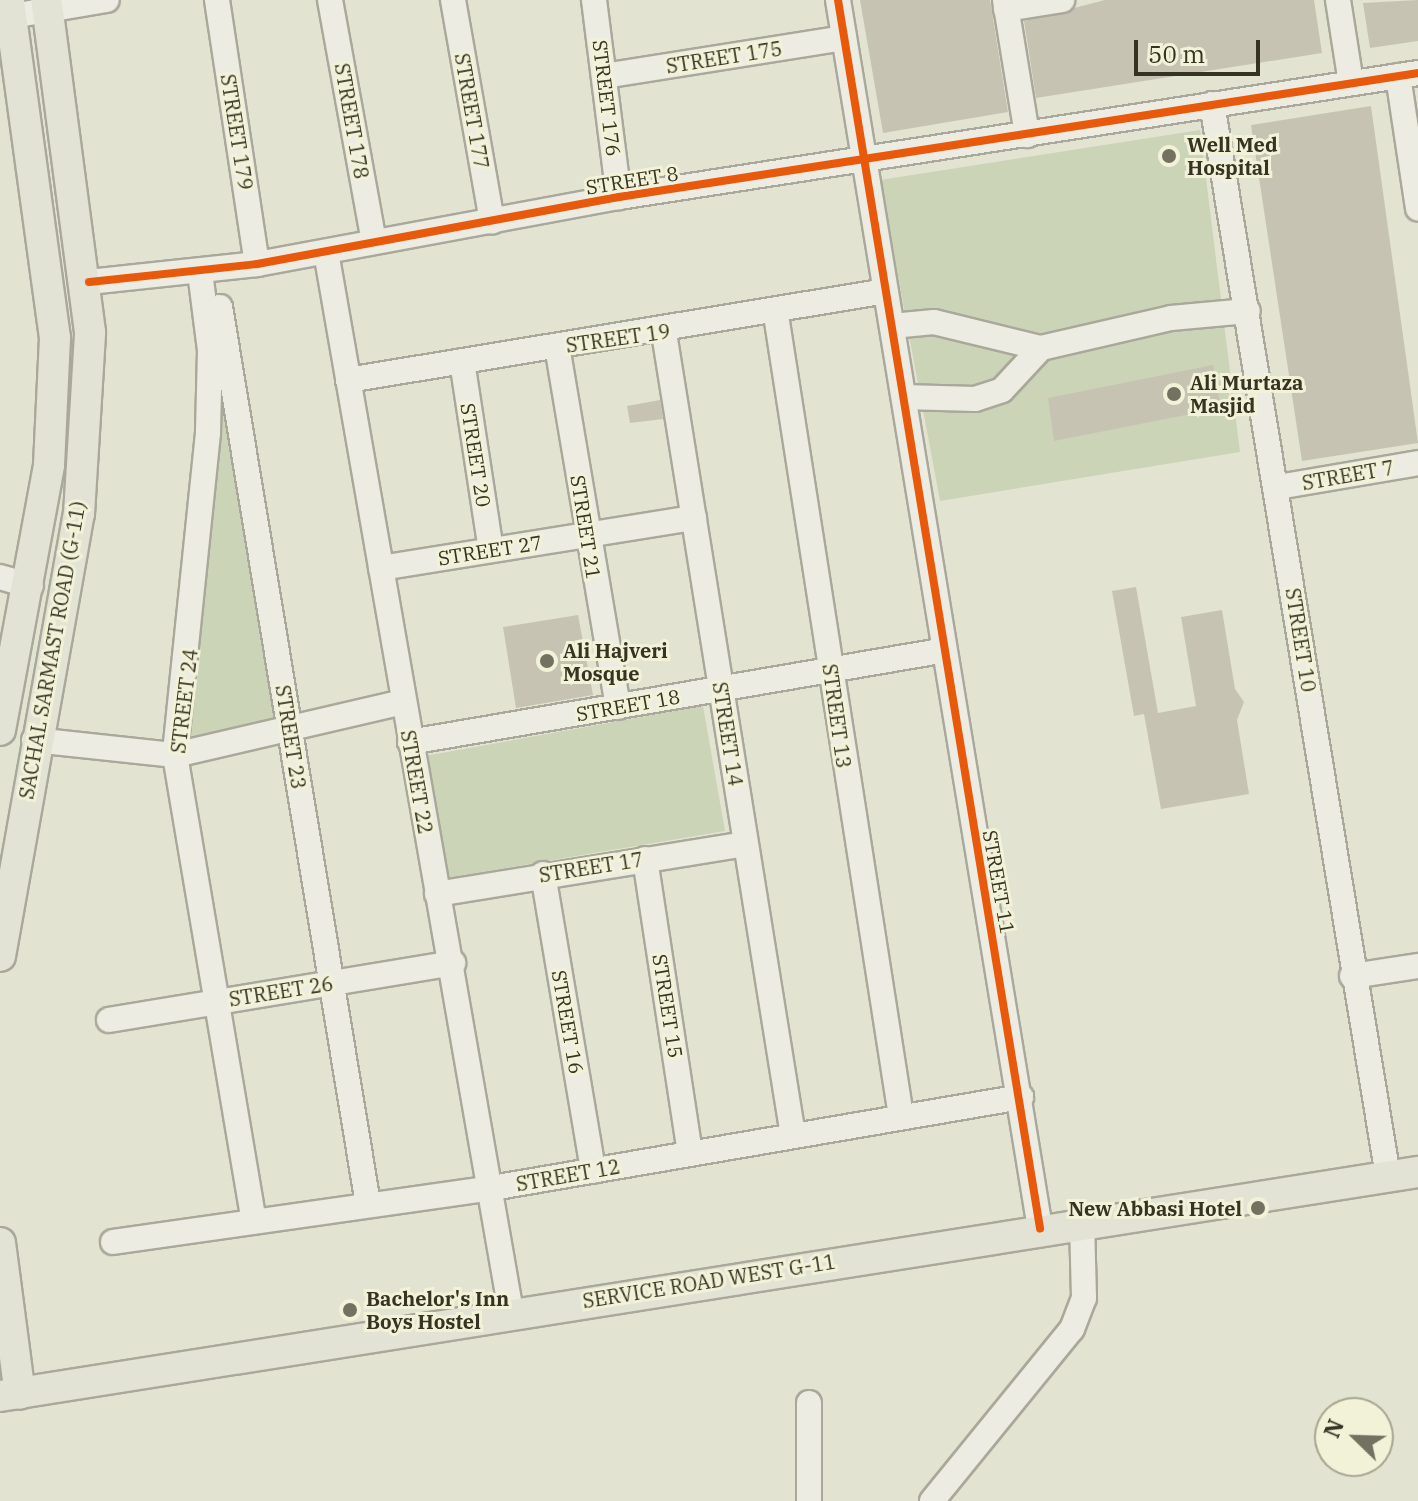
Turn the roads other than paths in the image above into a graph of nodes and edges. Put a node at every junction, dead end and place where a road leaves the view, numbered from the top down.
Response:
1 (107, 0) edge
2 (217, 0) edge
3 (330, 0) edge
4 (453, 0) edge
5 (594, 0) edge
6 (838, 0) edge
7 (1062, 0) edge
8 (1338, 0) edge
9 (1006, 4) edge
10 (47, 5) edge
11 (10, 8) edge
12 (844, 38) junction
13 (1408, 75) edge
14 (604, 76) junction
15 (1351, 83) junction
16 (1212, 104) junction
17 (1027, 135) junction
18 (862, 163) junction
19 (619, 197) junction
20 (1418, 208) edge
21 (492, 222) junction
22 (374, 241) junction
23 (326, 252) junction
24 (257, 264) junction
25 (207, 270) junction
26 (89, 282) junction
27 (886, 291) junction
28 (1248, 311) junction
29 (776, 315) junction
30 (892, 326) junction
31 (664, 333) junction
32 (557, 346) junction
33 (1041, 348) junction
34 (462, 361) junction
35 (348, 380) junction
36 (904, 397) junction
37 (1418, 463) edge
38 (1278, 487) junction
39 (694, 518) junction
40 (587, 534) junction
41 (491, 550) junction
42 (381, 568) junction
43 (0, 577) edge
44 (31, 586) junction
45 (67, 592) junction
46 (940, 651) junction
47 (831, 672) junction
48 (721, 690) junction
49 (402, 702) junction
50 (618, 707) junction
51 (0, 730) edge
52 (290, 732) junction
53 (34, 740) junction
54 (410, 742) junction
55 (175, 755) junction
56 (745, 844) junction
57 (645, 859) junction
58 (543, 874) junction
59 (437, 894) junction
60 (0, 956) edge
61 (453, 963) junction
62 (1418, 966) edge
63 (1352, 976) junction
64 (331, 984) junction
65 (217, 1001) junction
66 (109, 1020) dead end
67 (1021, 1097) junction
68 (901, 1116) junction
69 (793, 1136) junction
70 (690, 1153) junction
71 (593, 1171) junction
72 (1418, 1172) edge
73 (1388, 1177) junction
74 (492, 1188) junction
75 (368, 1204) junction
76 (254, 1221) junction
77 (1082, 1221) junction
78 (1040, 1228) junction
79 (113, 1242) dead end
80 (0, 1243) edge
81 (511, 1312) junction
82 (10, 1395) edge
83 (809, 1403) dead end
84 (809, 1501) edge
85 (932, 1501) edge

1 - 10 street
2 - 24 street, STREET 179
3 - 22 street, STREET 178
4 - 21 street, STREET 177
5 - 14 street, STREET 176
6 - 12 street, STREET 11
7 - 9 street
8 - 15 street
9 - 17 street
10 - 11 street
10 - 26 main road, SACHAL SARMAST ROAD (G-11)
11 - 44 main road, SACHAL SARMAST ROAD (G-11)
12 - 14 street, STREET 175
12 - 18 street, STREET 11
13 - 15 street, STREET 8
13 - 20 street
14 - 19 street, STREET 176
15 - 16 street, STREET 8
16 - 17 street, STREET 8
16 - 28 street, STREET 10
17 - 18 street, STREET 8
18 - 19 street, STREET 8
18 - 27 street, STREET 11
19 - 21 street, STREET 8
21 - 22 street, STREET 8
22 - 23 street, STREET 8
23 - 24 street, STREET 8
23 - 35 street, STREET 22
24 - 25 street, STREET 8
25 - 26 street, STREET 8
25 - 52 street, STREET 23
25 - 55 street, STREET 24
26 - 45 main road, SACHAL SARMAST ROAD (G-11)
27 - 29 street, STREET 19
27 - 30 street, STREET 11
28 - 33 street
28 - 38 street, STREET 10
29 - 31 street, STREET 19
29 - 47 street, STREET 13
30 - 33 street
30 - 36 street, STREET 11
31 - 32 street, STREET 19
31 - 39 street, STREET 14
32 - 34 street, STREET 19
32 - 40 street, STREET 21
33 - 36 street
34 - 35 street, STREET 19
34 - 41 street, STREET 20
35 - 42 street, STREET 22
36 - 46 street, STREET 11
37 - 38 street, STREET 7
38 - 63 street, STREET 10
39 - 40 street, STREET 27
39 - 48 street, STREET 14
40 - 41 street, STREET 27
40 - 50 street, STREET 21
41 - 42 street, STREET 27
42 - 49 street, STREET 22
43 - 44 street
44 - 45 main road
44 - 51 main road, SACHAL SARMAST ROAD (G-11)
45 - 53 main road, SACHAL SARMAST ROAD (G-11)
46 - 47 street, STREET 18
46 - 67 street, STREET 11
47 - 48 street, STREET 18
47 - 68 street, STREET 13
48 - 50 street, STREET 18
48 - 56 street, STREET 14
49 - 52 street
49 - 54 street, STREET 22
50 - 54 street, STREET 18
52 - 55 street
52 - 64 street, STREET 23
53 - 55 street
53 - 60 main road, SACHAL SARMAST ROAD (G-11)
54 - 59 street, STREET 22
55 - 65 street, STREET 24
56 - 57 street, STREET 17
56 - 69 street, STREET 14
57 - 58 street, STREET 17
57 - 70 street, STREET 15
58 - 59 street, STREET 17
58 - 71 street, STREET 16
59 - 61 street, STREET 22
61 - 64 street, STREET 26
61 - 74 street, STREET 22
62 - 63 street
63 - 73 street, STREET 10
64 - 65 street, STREET 26
64 - 75 street, STREET 23
65 - 66 street, STREET 26
65 - 76 street, STREET 24
67 - 68 street, STREET 12
67 - 78 street, STREET 11
68 - 69 street, STREET 12
69 - 70 street, STREET 12
70 - 71 street, STREET 12
71 - 74 street, STREET 12
72 - 73 main road, SERVICE ROAD WEST G-11
73 - 77 main road, SERVICE ROAD WEST G-11
74 - 75 street, STREET 12
74 - 81 street, STREET 22
75 - 76 street, STREET 12
76 - 79 street, STREET 12
77 - 78 main road, SERVICE ROAD WEST G-11
77 - 85 street
78 - 81 main road, SERVICE ROAD WEST G-11
80 - 82 main road
81 - 82 main road, SERVICE ROAD WEST G-11
83 - 84 street

